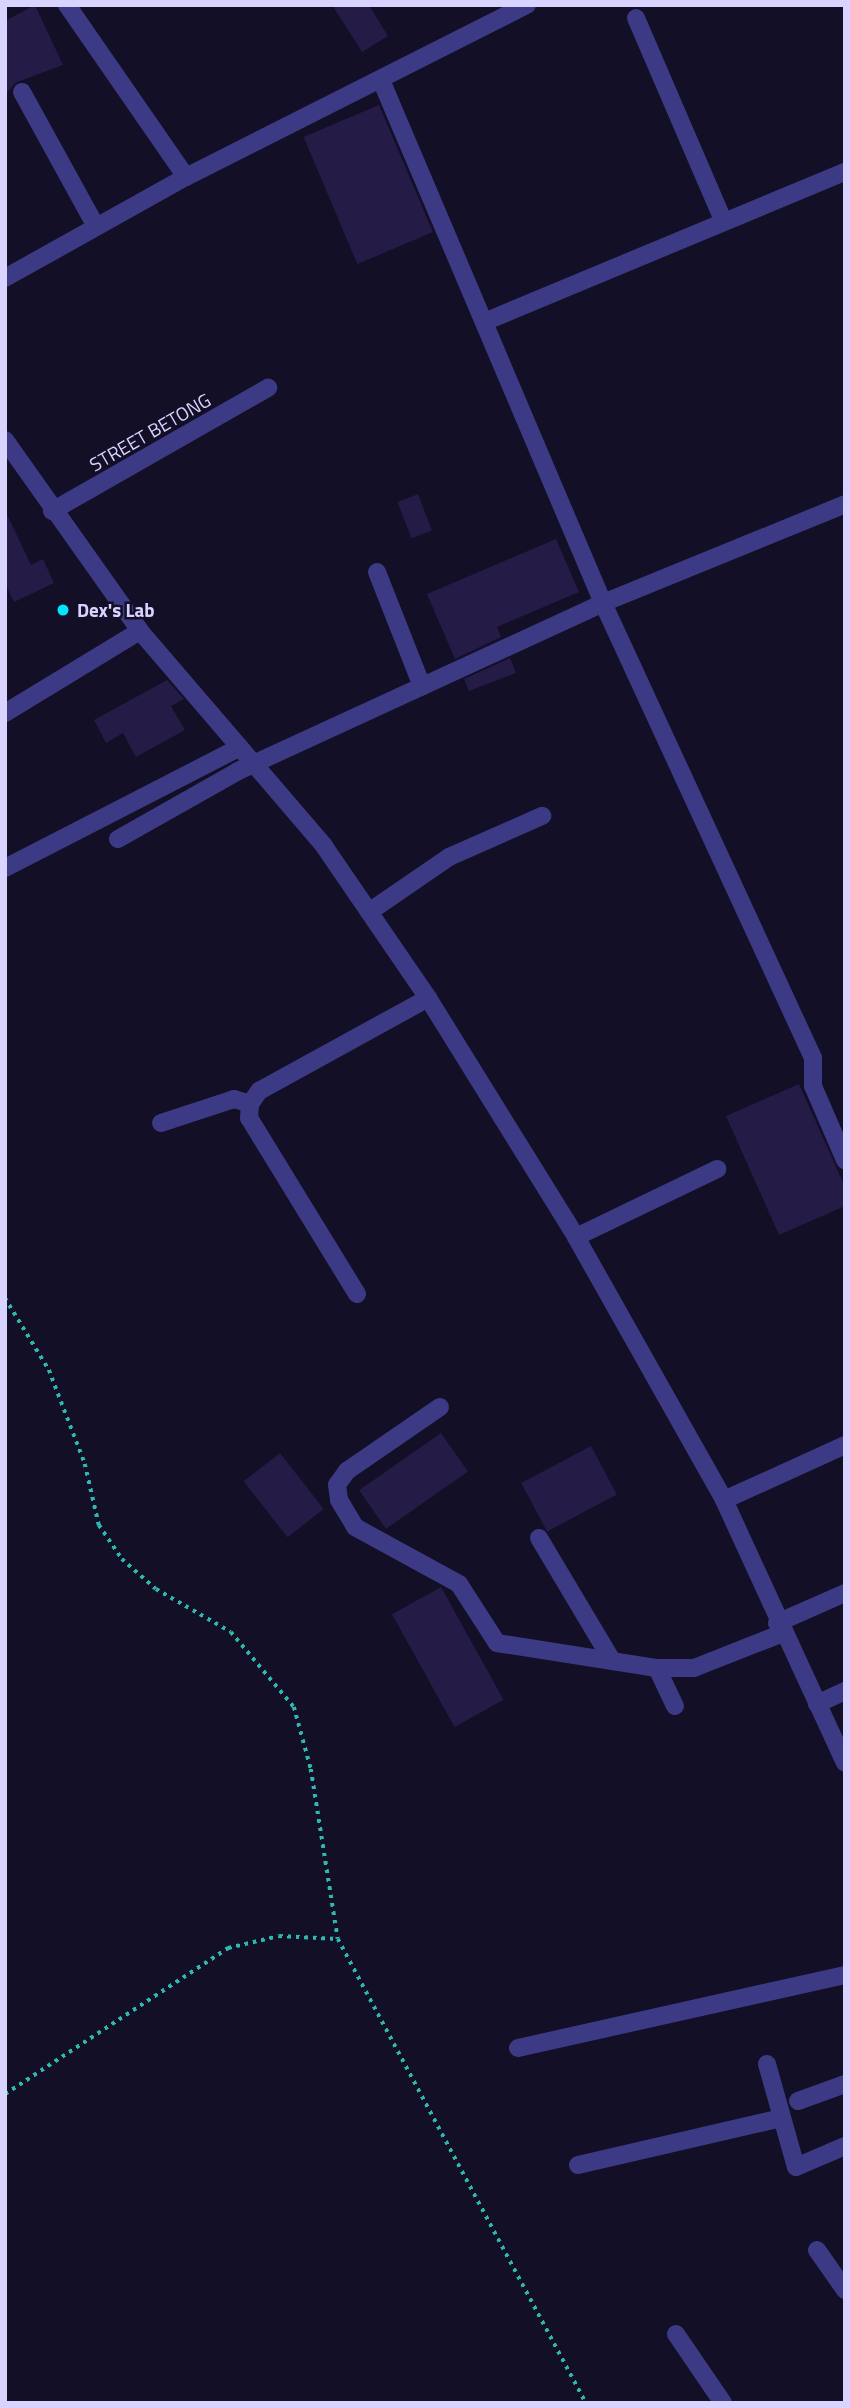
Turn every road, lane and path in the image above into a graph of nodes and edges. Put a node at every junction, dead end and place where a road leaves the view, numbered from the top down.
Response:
1 (68, 5) edge
2 (527, 5) edge
3 (636, 18) dead end
4 (381, 79) junction
5 (22, 92) dead end
6 (845, 172) edge
7 (186, 177) junction
8 (722, 218) junction
9 (95, 225) junction
10 (5, 278) edge
11 (484, 322) junction
12 (268, 388) dead end
13 (5, 440) edge
14 (845, 504) edge
15 (52, 510) junction
16 (377, 572) dead end
17 (603, 603) junction
18 (140, 631) junction
19 (422, 687) junction
20 (5, 713) edge
21 (240, 747) junction
22 (254, 764) junction
23 (542, 816) dead end
24 (118, 839) dead end
25 (5, 868) edge
26 (369, 912) junction
27 (428, 998) junction
28 (250, 1104) junction
29 (161, 1123) dead end
30 (845, 1160) edge
31 (717, 1169) dead end
32 (576, 1237) junction
33 (357, 1294) dead end
34 (5, 1298) edge
35 (440, 1407) dead end
36 (845, 1445) edge
37 (724, 1500) junction
38 (540, 1538) dead end
39 (845, 1593) edge
40 (780, 1628) junction
41 (611, 1658) junction
42 (657, 1668) junction
43 (845, 1691) edge
44 (817, 1704) junction
45 (675, 1706) dead end
46 (845, 1763) edge
47 (338, 1939) junction
48 (845, 1975) edge
49 (518, 2048) dead end
50 (767, 2064) dead end
51 (845, 2084) edge
52 (5, 2094) edge
53 (799, 2102) dead end
54 (782, 2118) junction
55 (845, 2146) edge
56 (578, 2165) dead end
57 (817, 2250) dead end
58 (845, 2290) edge
59 (676, 2334) dead end
60 (586, 2403) edge
61 (723, 2403) edge

1 - 7 street
2 - 4 street
3 - 8 street
4 - 7 street
4 - 11 street
5 - 9 street
6 - 8 street
7 - 9 street
8 - 11 street
9 - 10 street
11 - 17 street
12 - 15 street, STREET BETONG
13 - 15 street
14 - 17 street
15 - 18 street
16 - 19 street
17 - 19 street
17 - 30 street
18 - 20 street
18 - 21 street
19 - 22 street
21 - 22 street
21 - 25 street
22 - 24 street
22 - 26 street
23 - 26 street
26 - 27 street
27 - 28 street
27 - 32 street
28 - 29 street
28 - 33 street
31 - 32 street
32 - 37 street
34 - 47 path
35 - 41 street
36 - 37 street
37 - 40 street
38 - 41 street
39 - 40 street
40 - 42 street
40 - 44 street
41 - 42 street
42 - 45 street
43 - 44 street
44 - 46 street
47 - 52 path
47 - 60 path
48 - 49 street
50 - 54 street
51 - 53 street
54 - 55 street
54 - 56 street
57 - 58 street
59 - 61 street

